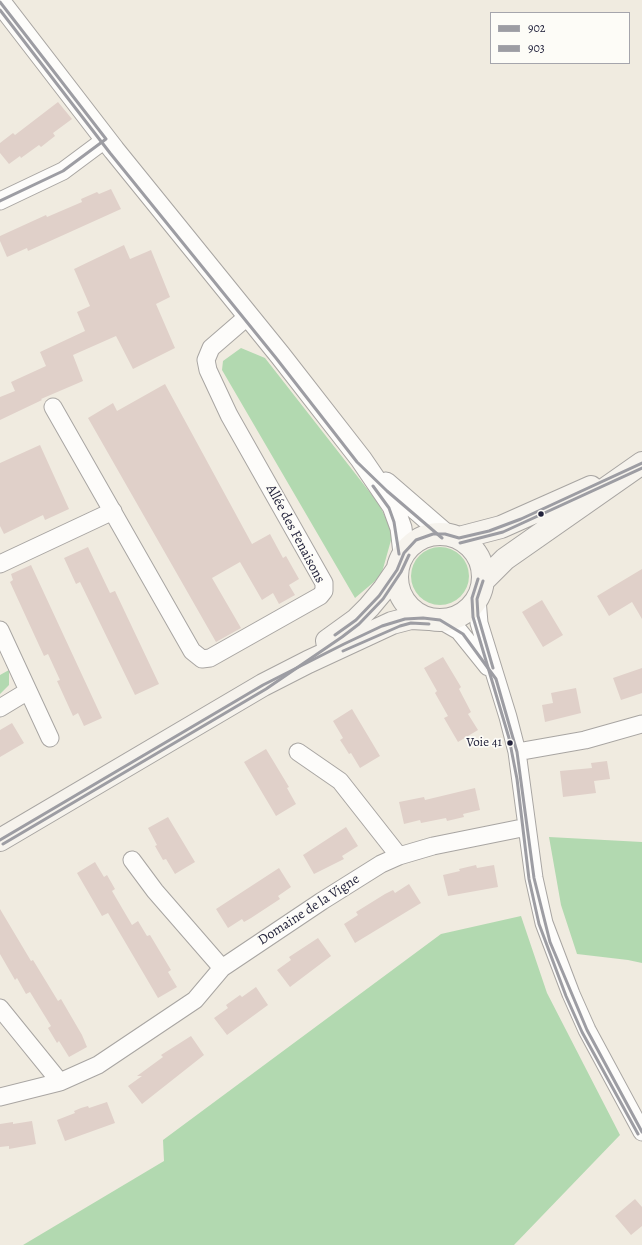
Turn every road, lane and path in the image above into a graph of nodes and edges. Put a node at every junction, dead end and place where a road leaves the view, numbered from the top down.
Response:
1 (0, 2) edge
2 (106, 139) junction
3 (0, 200) edge
4 (248, 316) junction
5 (53, 407) dead end
6 (361, 459) junction
7 (638, 466) edge
8 (113, 511) junction
9 (452, 536) junction
10 (400, 561) junction
11 (0, 564) edge
12 (480, 590) junction
13 (435, 619) junction
14 (0, 630) edge
15 (496, 679) junction
16 (263, 686) junction
17 (28, 691) junction
18 (0, 708) edge
19 (642, 724) edge
20 (50, 738) dead end
21 (298, 752) dead end
22 (517, 752) junction
23 (527, 828) junction
24 (0, 840) edge
25 (399, 856) junction
26 (132, 860) dead end
27 (222, 968) junction
28 (0, 1008) edge
29 (60, 1082) junction
30 (0, 1097) edge
31 (642, 1132) edge

1 - 2 street
2 - 3 street
2 - 4 street
4 - 6 street
4 - 8 street, Allée des Fenaisons
5 - 8 street, Allée des Fenaisons
6 - 9 street
6 - 10 street
7 - 9 main road
7 - 12 main road
8 - 11 street
9 - 10 main road
9 - 12 main road
10 - 13 main road
10 - 16 main road
12 - 13 main road
12 - 15 street
13 - 15 street
13 - 16 main road
14 - 17 street
15 - 22 street
16 - 24 main road
17 - 18 street
17 - 20 street
19 - 22 street
21 - 25 street
22 - 23 street
23 - 25 street, Domaine de la Vigne
23 - 31 street
25 - 27 street, Domaine de la Vigne
26 - 27 street
27 - 29 street, Domaine de la Vigne
28 - 29 street
29 - 30 street, Domaine de la Vigne

